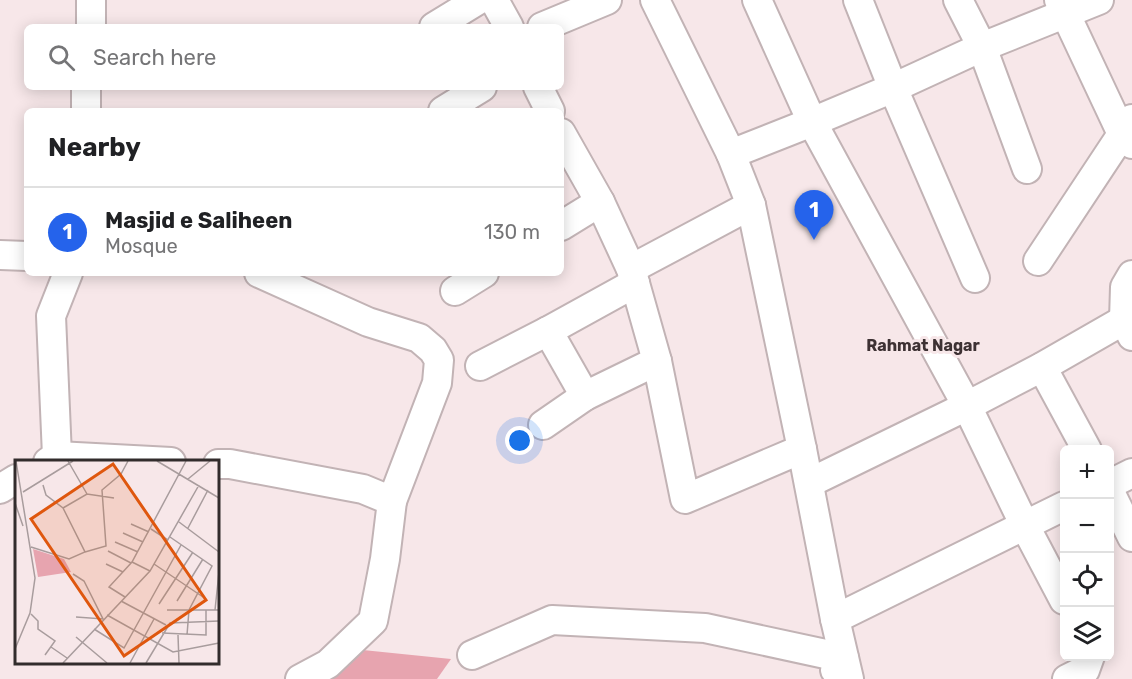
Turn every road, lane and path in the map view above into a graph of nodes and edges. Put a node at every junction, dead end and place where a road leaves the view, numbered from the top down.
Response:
1 (91, 0) edge
2 (478, 0) edge
3 (494, 0) edge
4 (608, 0) edge
5 (655, 0) edge
6 (756, 0) edge
7 (858, 0) edge
8 (958, 0) edge
9 (1099, 0) edge
10 (1063, 6) edge
11 (91, 24) edge
12 (439, 24) edge
13 (507, 24) edge
14 (549, 24) edge
15 (982, 46) junction
16 (892, 88) junction
17 (86, 90) edge
18 (477, 90) edge
19 (540, 90) edge
20 (86, 108) edge
21 (448, 108) edge
22 (548, 108) edge
23 (812, 122) junction
24 (1129, 132) edge
25 (564, 139) edge
26 (731, 154) junction
27 (1027, 169) dead end
28 (600, 202) junction
29 (751, 205) junction
30 (564, 224) edge
31 (0, 255) edge
32 (24, 256) edge
33 (1038, 261) dead end
34 (1132, 275) edge
35 (67, 276) edge
36 (268, 276) edge
37 (479, 276) edge
38 (633, 276) junction
39 (975, 278) dead end
40 (455, 291) dead end
41 (1128, 328) edge
42 (548, 331) junction
43 (657, 361) junction
44 (480, 366) dead end
45 (1042, 367) junction
46 (585, 396) junction
47 (967, 406) junction
48 (543, 425) dead end
49 (1084, 445) edge
50 (802, 449) junction
51 (53, 459) edge
52 (92, 460) edge
53 (219, 464) edge
54 (1132, 473) edge
55 (15, 481) edge
56 (1114, 482) edge
57 (809, 483) junction
58 (0, 489) edge
59 (1113, 499) edge
60 (392, 501) junction
61 (1060, 508) edge
62 (1025, 526) junction
63 (1132, 537) edge
64 (1060, 591) edge
65 (835, 619) junction
66 (472, 655) dead end
67 (1088, 661) edge
68 (841, 672) edge
69 (300, 679) edge
70 (1067, 679) edge

1 - 11 street
2 - 12 street
3 - 13 street
4 - 14 street
5 - 26 street
6 - 23 street
7 - 16 street
8 - 15 street
9 - 10 street
10 - 15 street
10 - 24 street
15 - 16 street
15 - 27 street
16 - 23 street
16 - 39 street
17 - 20 street
18 - 21 street
19 - 22 street
23 - 26 street
23 - 47 street
24 - 33 street
25 - 28 street
26 - 29 street
28 - 30 street
28 - 38 street
29 - 38 street
29 - 50 street
31 - 32 street
34 - 41 street
35 - 51 street
36 - 60 street
37 - 40 street
38 - 42 street
38 - 43 street
41 - 45 street
42 - 44 street
42 - 46 street
43 - 46 street
43 - 50 street
45 - 47 street
45 - 49 street
46 - 48 street
47 - 57 street
47 - 62 street
50 - 57 street
51 - 52 street
53 - 60 street
54 - 56 street
55 - 58 street
57 - 65 street
59 - 63 street
60 - 69 street
61 - 62 street
62 - 64 street
62 - 65 street
65 - 68 street
66 - 68 street
67 - 70 street

